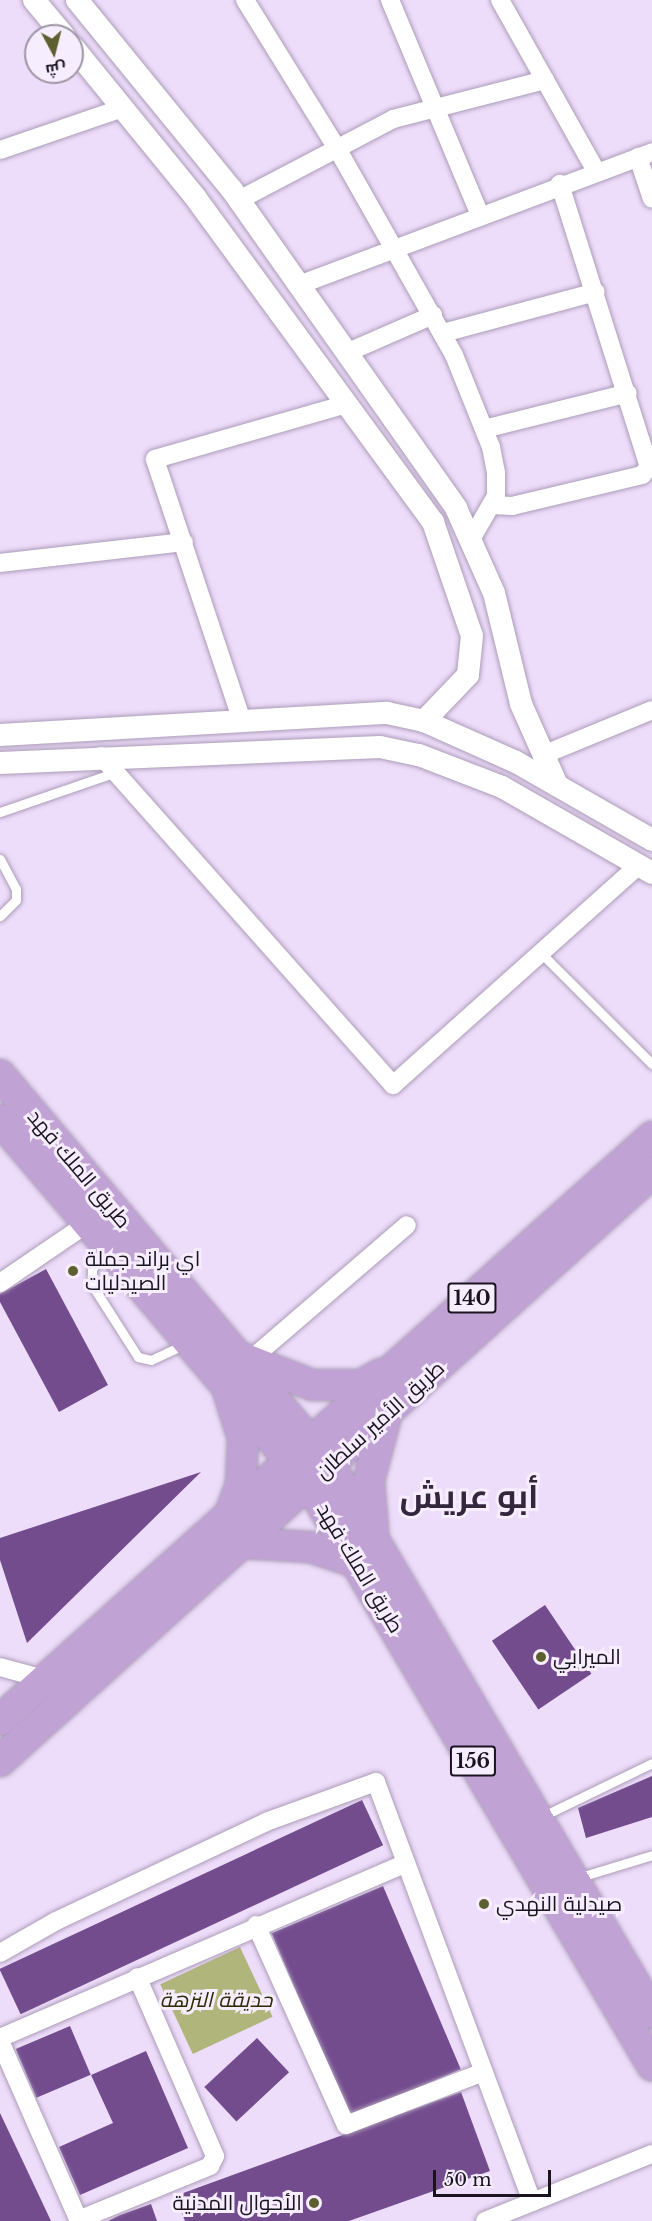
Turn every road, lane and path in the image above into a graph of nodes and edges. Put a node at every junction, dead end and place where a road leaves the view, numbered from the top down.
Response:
1 (34, 0) edge
2 (77, 0) edge
3 (245, 0) edge
4 (390, 0) edge
5 (500, 0) edge
6 (54, 24) edge
7 (84, 61) edge
8 (545, 80) junction
9 (435, 105) junction
10 (123, 108) junction
11 (0, 150) edge
12 (338, 150) junction
13 (645, 154) edge
14 (596, 171) junction
15 (560, 184) junction
16 (652, 199) edge
17 (239, 200) junction
18 (480, 215) junction
19 (395, 248) junction
20 (299, 285) junction
21 (596, 292) junction
22 (433, 315) junction
23 (443, 333) junction
24 (346, 352) junction
25 (628, 393) junction
26 (347, 404) junction
27 (484, 429) junction
28 (492, 505) junction
29 (470, 541) junction
30 (184, 542) junction
31 (0, 563) edge
32 (652, 710) edge
33 (242, 721) junction
34 (424, 721) junction
35 (99, 729) junction
36 (0, 735) edge
37 (543, 755) junction
38 (0, 763) edge
39 (108, 764) junction
40 (557, 786) junction
41 (0, 812) edge
42 (652, 840) edge
43 (0, 859) edge
44 (646, 869) edge
45 (0, 916) edge
46 (541, 952) junction
47 (652, 1064) edge
48 (0, 1075) edge
49 (0, 1120) edge
50 (652, 1137) edge
51 (652, 1173) edge
52 (88, 1223) junction
53 (407, 1225) dead end
54 (109, 1247) junction
55 (0, 1283) edge
56 (190, 1342) junction
57 (234, 1363) junction
58 (397, 1366) junction
59 (386, 1416) junction
60 (311, 1463) junction
61 (230, 1515) junction
62 (242, 1543) junction
63 (365, 1551) junction
64 (0, 1667) edge
65 (45, 1679) junction
66 (4, 1714) edge
67 (0, 1761) edge
68 (652, 1763) edge
69 (538, 1818) junction
70 (652, 1856) edge
71 (406, 1863) junction
72 (573, 1878) junction
73 (256, 1924) junction
74 (0, 1953) edge
75 (137, 1977) junction
76 (645, 1994) edge
77 (0, 2040) edge
78 (652, 2065) edge
79 (483, 2072) junction
80 (652, 2154) edge
81 (531, 2202) junction
82 (78, 2220) edge
83 (485, 2221) edge

1 - 6 street
2 - 17 street
3 - 12 street
4 - 9 street
5 - 8 street
7 - 10 street
8 - 9 street
8 - 14 street
9 - 12 street
9 - 18 street
10 - 11 street
10 - 26 street
12 - 17 street
12 - 19 street
13 - 14 street
13 - 16 street
14 - 15 street
15 - 18 street
15 - 21 street
17 - 20 street
18 - 19 street
19 - 20 street
19 - 22 street
20 - 24 street
21 - 23 street
21 - 25 street
22 - 23 street
22 - 24 street
23 - 27 street
24 - 29 street
25 - 27 street
25 - 28 street
26 - 30 street
26 - 34 street
27 - 28 street
28 - 29 street
29 - 37 street
30 - 31 street
30 - 33 street
32 - 37 street
33 - 34 street
33 - 35 street
34 - 40 street
35 - 36 street
35 - 39 street
37 - 40 street
38 - 39 street
39 - 41 lane
39 - 44 street
39 - 46 street
40 - 42 street
43 - 45 lane
44 - 46 street
46 - 47 lane
48 - 57 highway, طريق الملك فهد
49 - 52 highway, طريق الملك فهد
50 - 58 highway, طريق الأمير سلطان / 140
51 - 59 highway, طريق الأمير سلطان / 140
52 - 54 highway, طريق الملك فهد
52 - 55 street
53 - 57 street
54 - 56 highway, طريق الملك فهد
54 - 56 lane
56 - 57 highway, طريق الملك فهد
57 - 58 highway
57 - 60 highway, طريق الملك فهد
57 - 61 highway
58 - 60 highway, طريق الأمير سلطان / 140
59 - 60 highway, طريق الأمير سلطان / 140
59 - 63 highway
60 - 61 highway, طريق الأمير سلطان
60 - 62 highway, طريق الأمير سلطان
60 - 63 highway, طريق الملك فهد / 156
61 - 65 highway, طريق الأمير سلطان
62 - 63 highway
62 - 67 highway, طريق الأمير سلطان
63 - 69 highway, طريق الملك فهد / 156
63 - 78 highway, طريق الملك فهد / 156
64 - 65 street
65 - 66 highway, طريق الأمير سلطان
68 - 69 lane
69 - 72 highway, طريق الملك فهد / 156
70 - 72 lane
71 - 73 street
71 - 74 street
71 - 79 street
72 - 76 highway, طريق الملك فهد / 156
73 - 75 street
73 - 79 street
75 - 77 street
75 - 82 street
77 - 82 street
79 - 81 street
80 - 81 street
81 - 83 street

